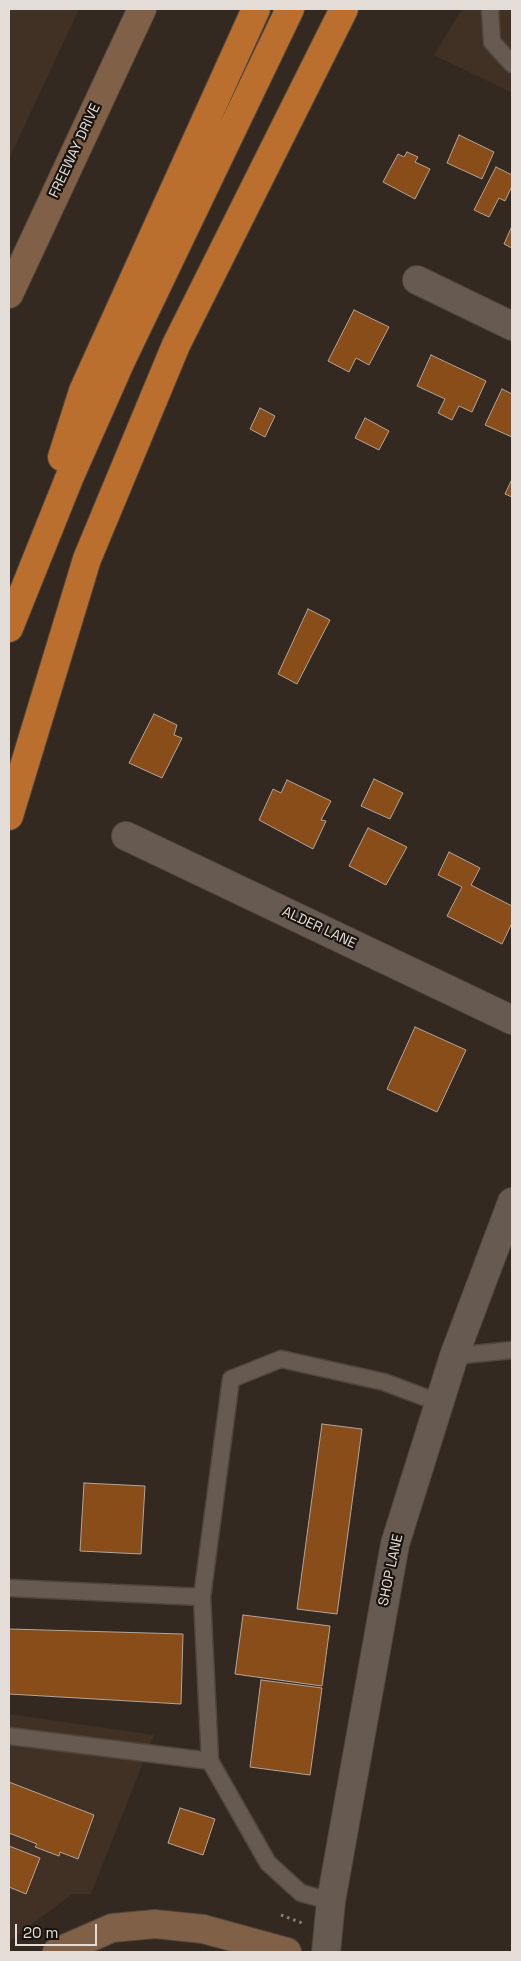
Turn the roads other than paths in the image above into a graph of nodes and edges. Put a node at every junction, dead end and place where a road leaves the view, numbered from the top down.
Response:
1 (142, 9) edge
2 (256, 9) edge
3 (290, 9) edge
4 (344, 9) edge
5 (491, 9) edge
6 (512, 64) edge
7 (417, 280) dead end
8 (9, 294) edge
9 (512, 326) edge
10 (9, 627) edge
11 (9, 816) edge
12 (126, 836) dead end
13 (512, 1020) edge
14 (512, 1202) edge
15 (512, 1350) edge
16 (454, 1356) junction
17 (440, 1402) junction
18 (9, 1588) edge
19 (202, 1597) junction
20 (9, 1736) edge
21 (210, 1761) junction
22 (332, 1901) junction
23 (275, 1951) edge
24 (57, 1952) edge
25 (326, 1952) edge

1 - 8 street, FREEWAY DRIVE
2 - 10 highway
3 - 10 highway
4 - 11 highway
5 - 6 lane
7 - 9 street
12 - 13 street, ALDER LANE
14 - 16 street, SHOP LANE
15 - 16 lane
16 - 17 street, SHOP LANE
17 - 19 lane
17 - 22 street, SHOP LANE
18 - 19 lane
19 - 21 lane
20 - 21 lane
21 - 22 lane
22 - 25 street, SHOP LANE
23 - 24 street

